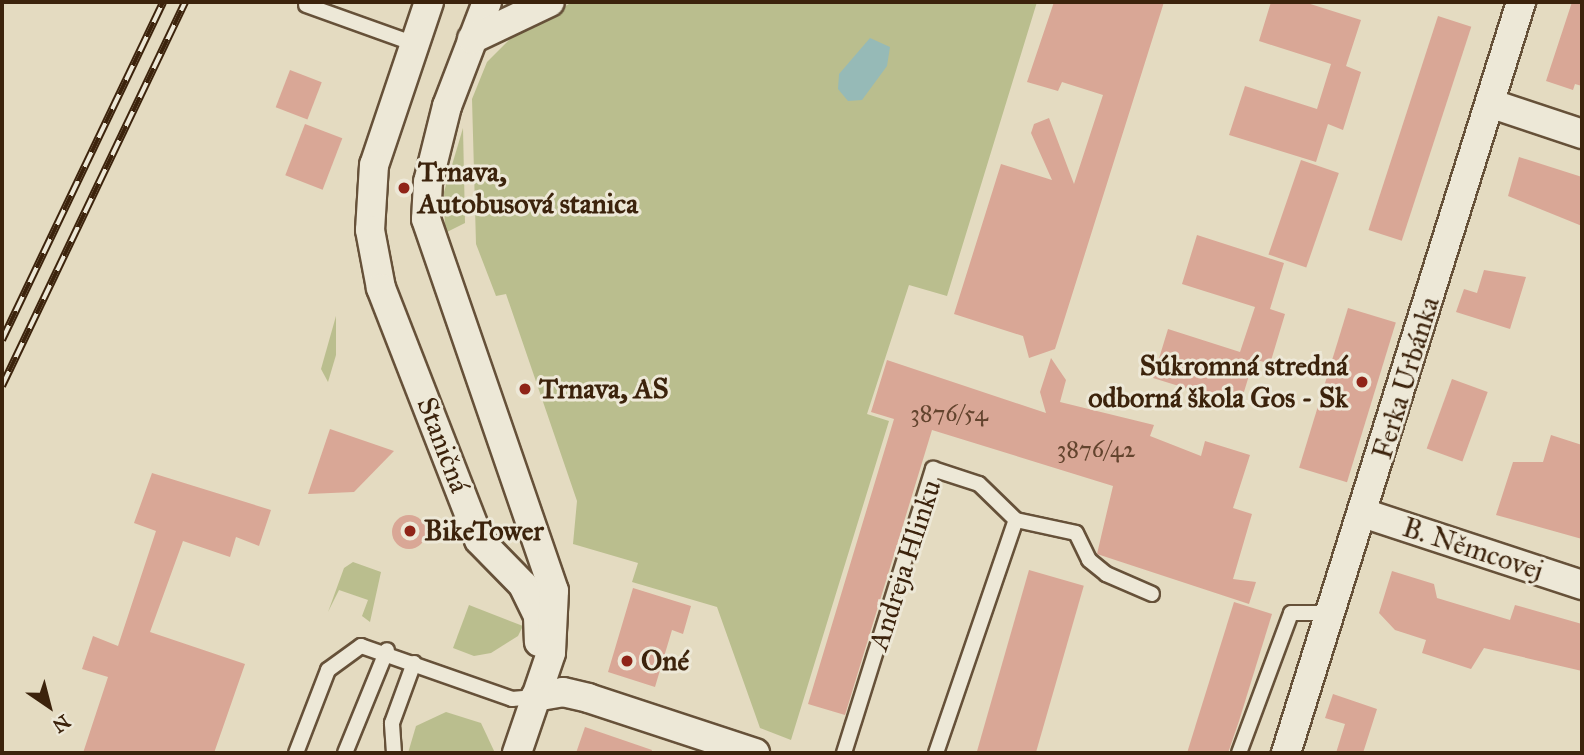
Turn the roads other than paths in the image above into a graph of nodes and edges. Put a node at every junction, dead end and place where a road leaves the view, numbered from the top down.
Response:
1 (429, 2) edge
2 (487, 2) edge
3 (550, 2) edge
4 (1521, 2) edge
5 (306, 5) dead end
6 (472, 39) junction
7 (415, 44) junction
8 (1492, 104) junction
9 (1582, 134) edge
10 (1363, 513) junction
11 (1016, 520) junction
12 (1582, 585) edge
13 (1152, 594) dead end
14 (1331, 613) junction
15 (387, 650) junction
16 (414, 663) junction
17 (536, 697) junction
18 (296, 753) edge
19 (345, 753) edge
20 (394, 753) edge
21 (517, 753) edge
22 (755, 753) edge
23 (844, 753) edge
24 (936, 753) edge
25 (1239, 753) edge
26 (1286, 753) edge

1 - 7 street, Staničná
2 - 6 street, Staničná
3 - 6 street
4 - 8 street, Ferka Urbánka
5 - 7 lane
6 - 17 street, Staničná
7 - 17 street, Staničná
8 - 9 street
8 - 10 street, Ferka Urbánka
10 - 12 street, B. Němcovej
10 - 14 street, Ferka Urbánka
11 - 13 lane
11 - 23 lane, Andreja Hlinku
11 - 24 lane
14 - 25 lane
14 - 26 street, Ferka Urbánka
15 - 16 lane
15 - 18 lane
15 - 19 lane
16 - 17 lane
16 - 20 lane
17 - 21 street
17 - 22 street

